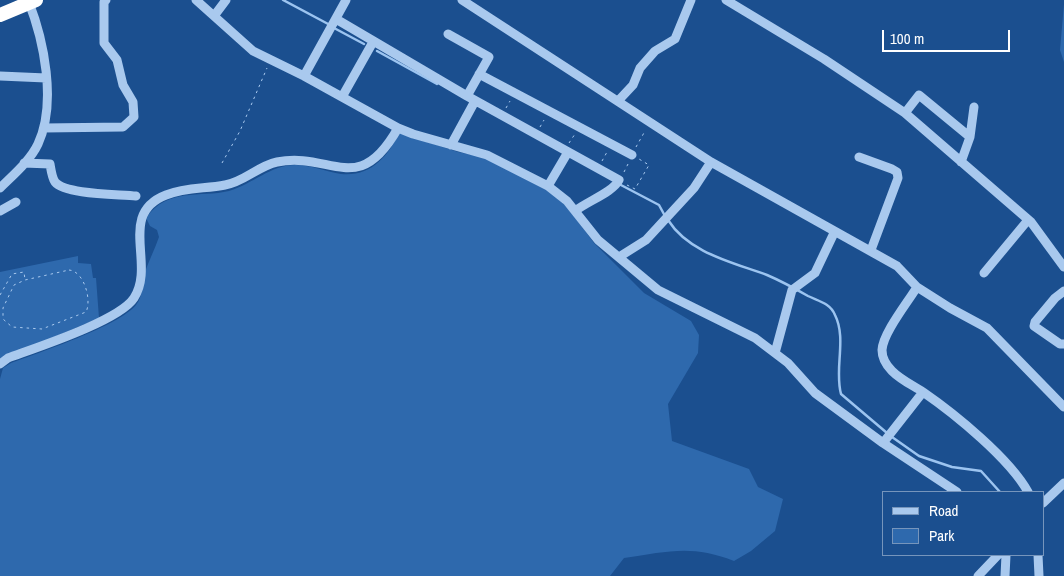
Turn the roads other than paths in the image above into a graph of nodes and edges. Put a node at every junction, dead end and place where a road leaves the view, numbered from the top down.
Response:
1 (106, 0) edge
2 (196, 0) edge
3 (226, 0) edge
4 (346, 0) edge
5 (462, 0) edge
6 (691, 0) edge
7 (726, 0) edge
8 (31, 1) edge
9 (0, 15) edge
10 (214, 16) junction
11 (333, 24) junction
12 (448, 34) dead end
13 (373, 42) junction
14 (479, 74) junction
15 (0, 76) edge
16 (304, 76) junction
17 (46, 78) junction
18 (342, 98) junction
19 (471, 100) junction
20 (618, 101) junction
21 (974, 106) dead end
22 (905, 113) junction
23 (44, 128) junction
24 (398, 128) junction
25 (970, 137) junction
26 (451, 145) junction
27 (566, 154) junction
28 (632, 155) road end
29 (859, 157) dead end
30 (711, 162) junction
31 (961, 162) junction
32 (24, 163) junction
33 (548, 186) junction
34 (0, 188) edge
35 (136, 196) dead end
36 (16, 202) dead end
37 (0, 211) edge
38 (575, 211) junction
39 (1028, 220) junction
40 (834, 233) junction
41 (870, 250) junction
42 (619, 256) junction
43 (1064, 267) edge
44 (984, 273) dead end
45 (917, 287) junction
46 (1064, 291) edge
47 (1064, 344) edge
48 (775, 353) junction
49 (0, 364) edge
50 (923, 392) junction
51 (1064, 407) edge
52 (887, 437) junction
53 (1064, 484) edge
54 (956, 491) edge
55 (1027, 491) edge
56 (1044, 502) edge
57 (997, 556) edge
58 (1006, 556) edge
59 (1038, 556) edge
60 (978, 576) edge
61 (1005, 576) edge
62 (1039, 576) edge

1 - 23 street
2 - 10 street
3 - 10 street
4 - 11 street
5 - 20 street
6 - 20 street
7 - 22 street
8 - 9 highway
8 - 17 street
10 - 16 street
11 - 13 street
11 - 16 street
12 - 14 street
13 - 18 street
13 - 19 street
14 - 19 street
14 - 28 street
15 - 17 street
16 - 18 street
17 - 23 street
18 - 24 street
19 - 26 street
19 - 27 street
20 - 30 street
21 - 25 street
22 - 25 street
22 - 31 street
23 - 32 street
24 - 26 street
24 - 49 street
25 - 31 street
26 - 33 street
27 - 33 street
27 - 38 street
29 - 41 street
30 - 40 street
30 - 42 street
31 - 39 street
32 - 34 street
32 - 35 street
33 - 38 street
36 - 37 street
38 - 42 street
39 - 43 street
39 - 44 street
40 - 41 street
40 - 48 street
41 - 45 street
42 - 48 street
45 - 50 street
45 - 51 street
46 - 47 street
48 - 52 street
50 - 52 street
50 - 55 street
52 - 54 street
53 - 56 street
57 - 60 street
58 - 61 street
59 - 62 street

